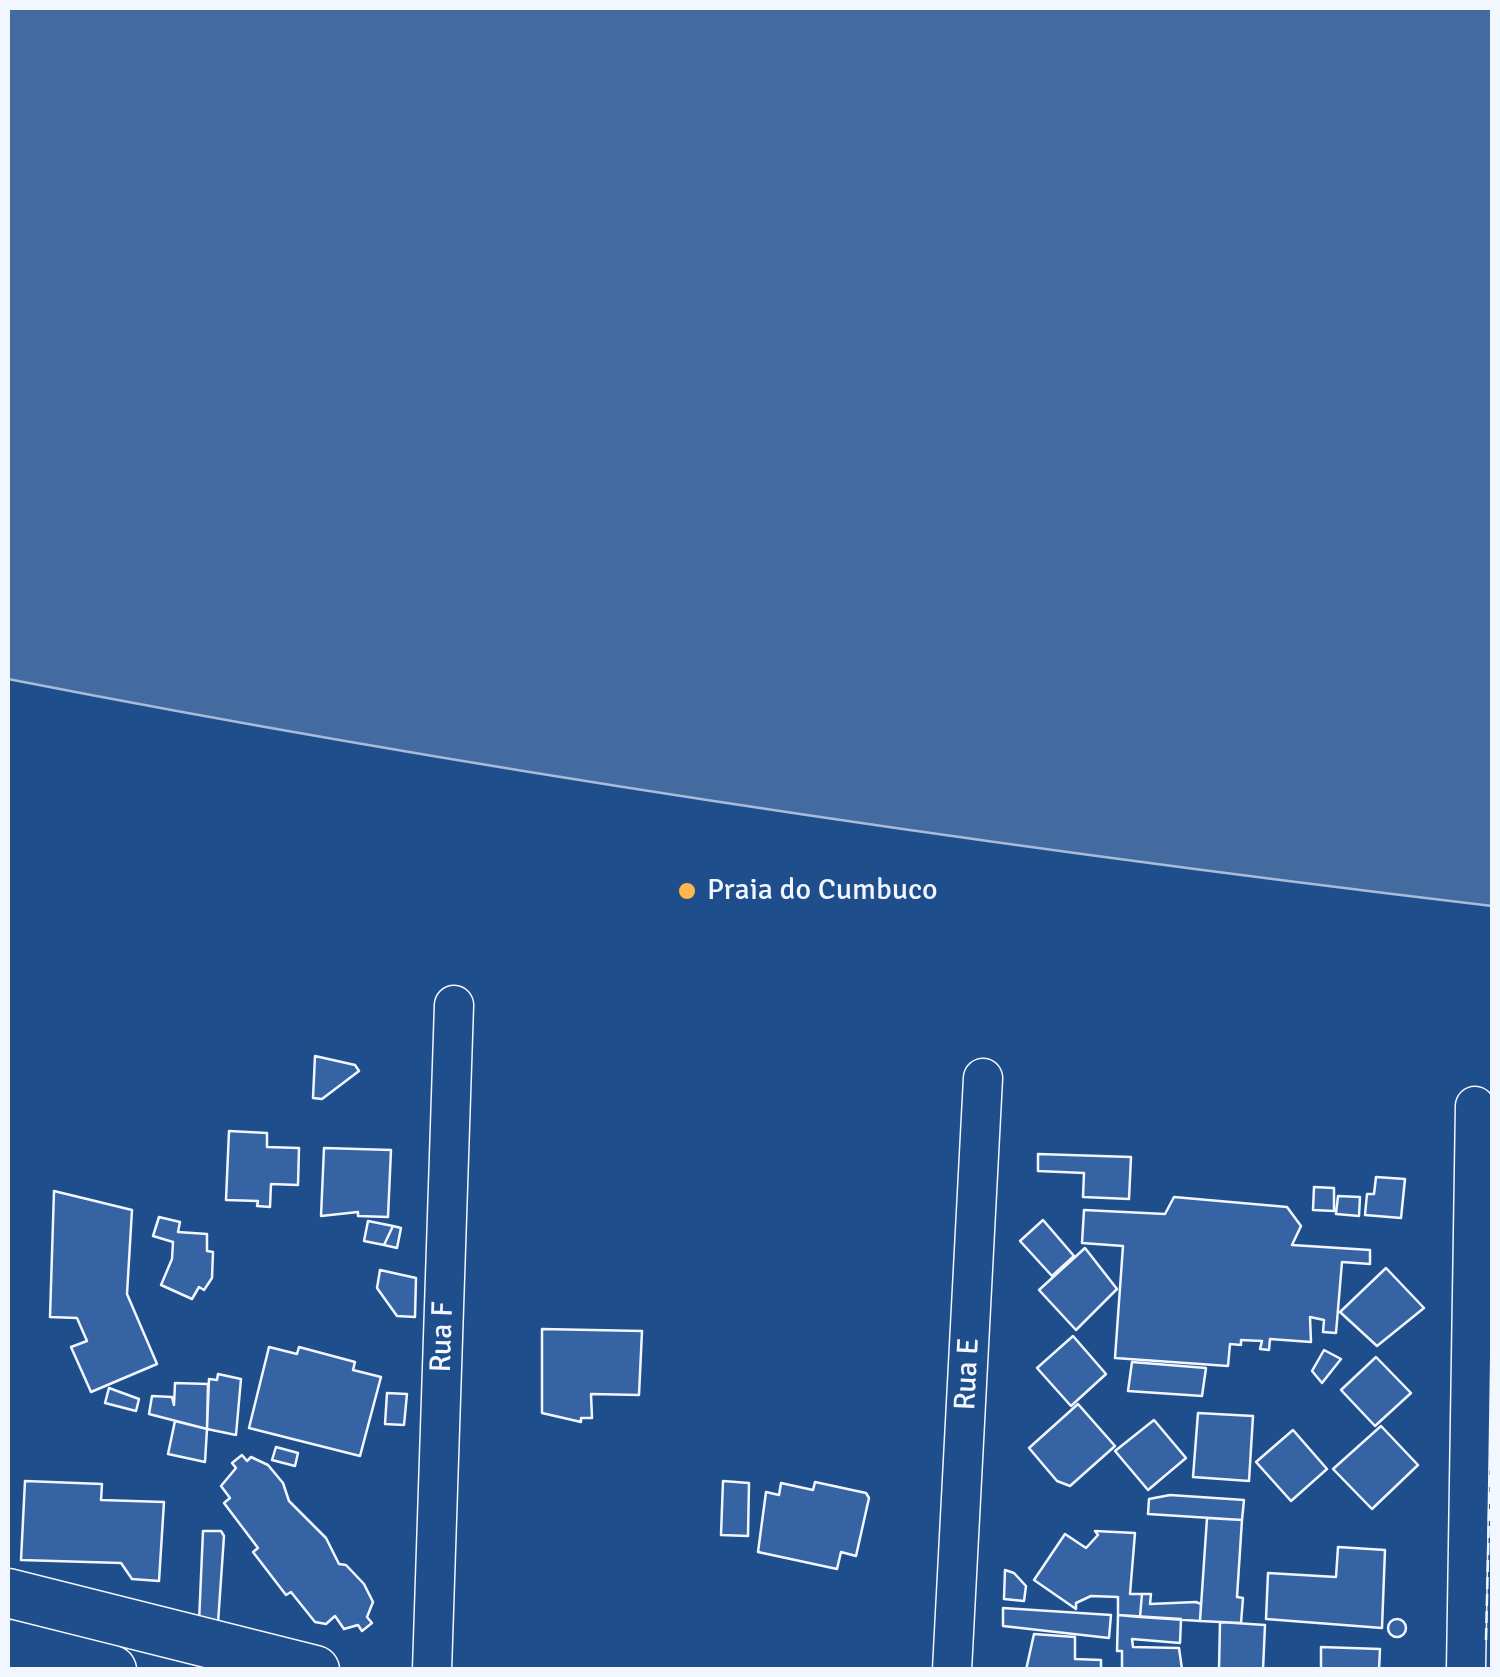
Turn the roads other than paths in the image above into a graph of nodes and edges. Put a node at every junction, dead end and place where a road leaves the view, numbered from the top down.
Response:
1 (454, 1005) dead end
2 (983, 1078) dead end
3 (1475, 1106) dead end
4 (8, 1593) edge
5 (8, 1644) edge
6 (112, 1670) edge
7 (315, 1670) edge
8 (432, 1670) edge
9 (952, 1670) edge
10 (1466, 1670) edge

1 - 8 street, Rua F
2 - 9 street, Rua E
3 - 10 street
4 - 7 main road
5 - 6 main road

